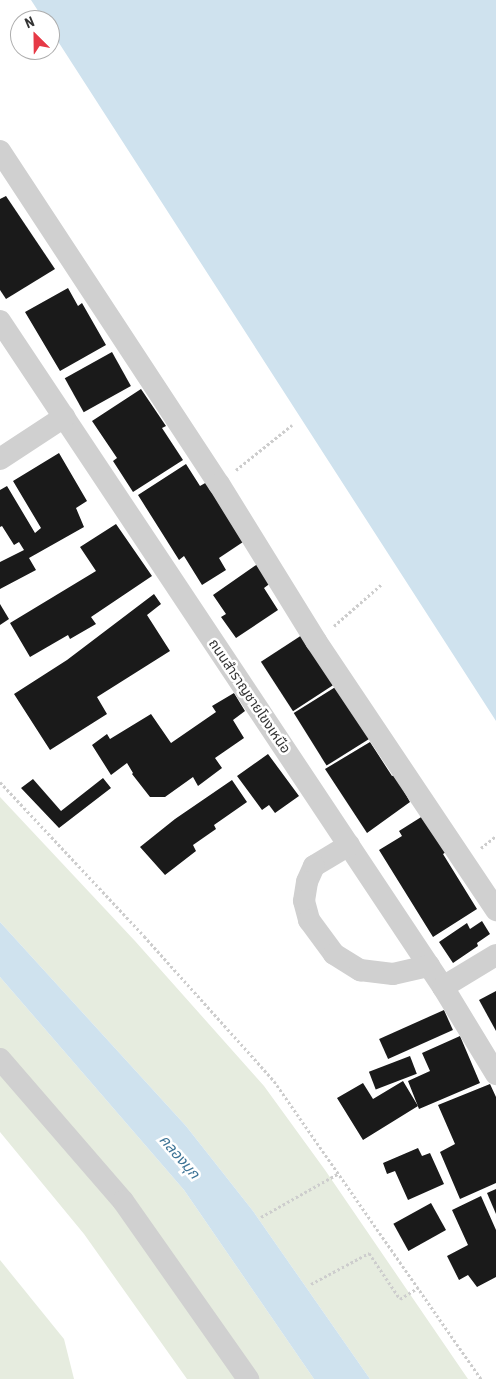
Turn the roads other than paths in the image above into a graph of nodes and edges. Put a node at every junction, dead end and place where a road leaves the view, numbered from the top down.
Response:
1 (4, 166) edge
2 (0, 321) edge
3 (64, 417) junction
4 (0, 459) edge
5 (349, 845) junction
6 (496, 910) edge
7 (496, 955) edge
8 (429, 966) junction
9 (443, 987) junction
10 (0, 1060) edge
11 (496, 1074) edge
12 (248, 1379) edge

1 - 6 street
2 - 3 street, ถนนสำราญชายโขงเหนือ
3 - 4 street
3 - 5 street, ถนนสำราญชายโขงเหนือ
5 - 8 street, ถนนสำราญชายโขงเหนือ
5 - 8 street
7 - 9 street
8 - 9 street, ถนนสำราญชายโขงเหนือ
9 - 11 street, ถนนสำราญชายโขงเหนือ
10 - 12 street

